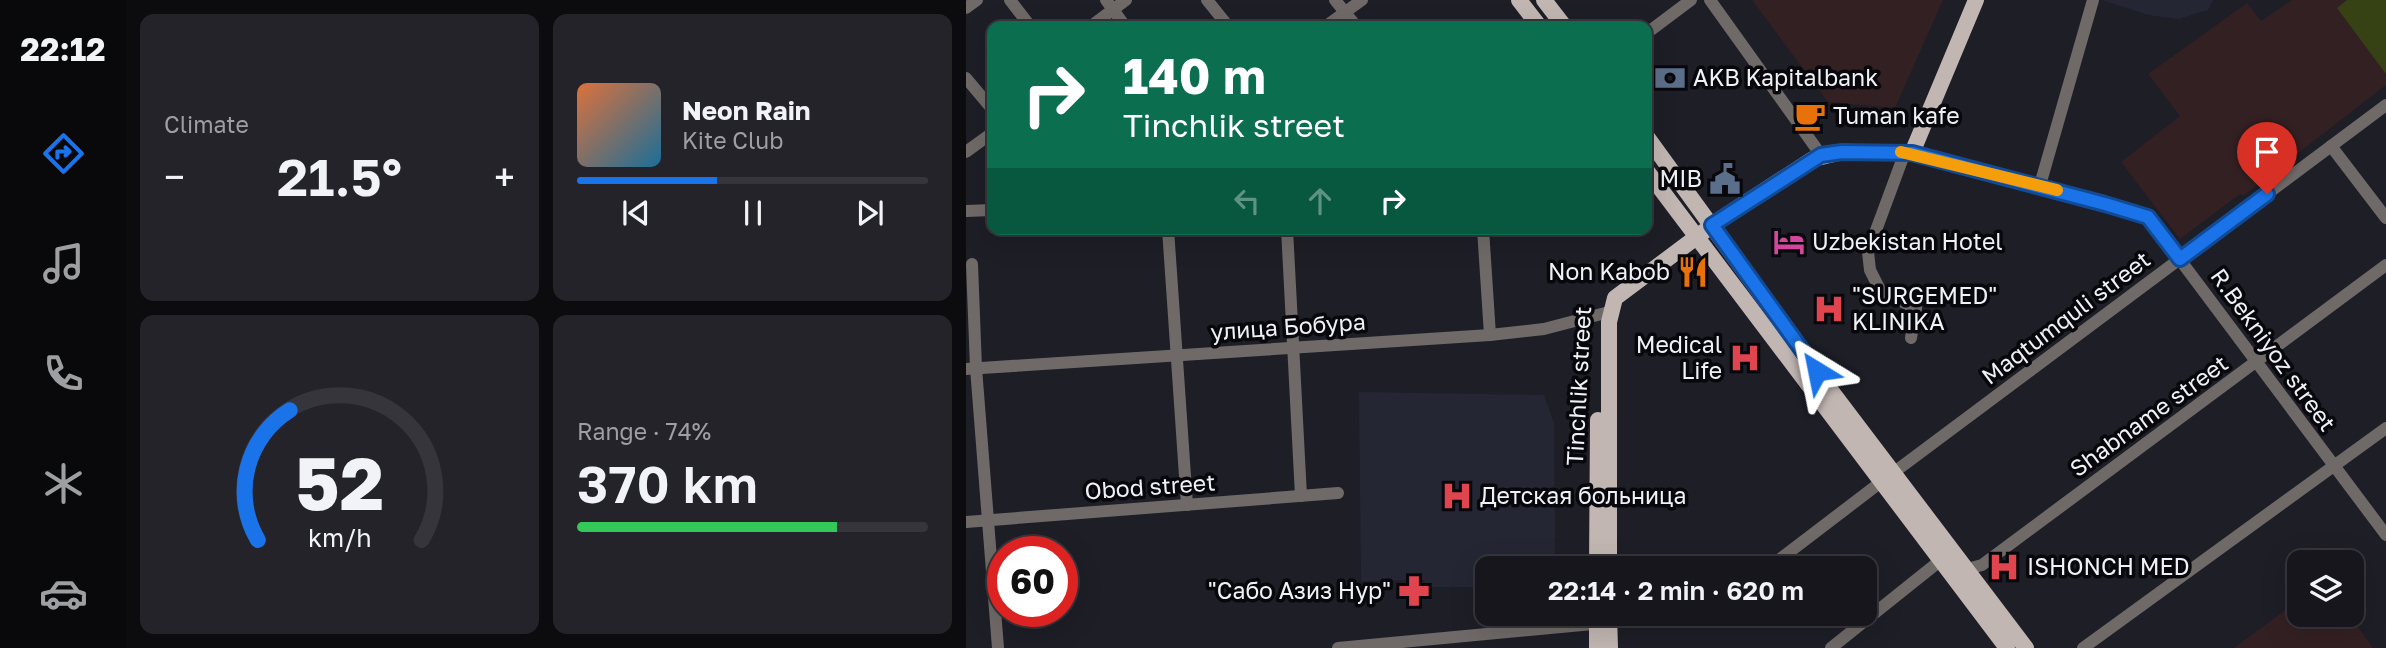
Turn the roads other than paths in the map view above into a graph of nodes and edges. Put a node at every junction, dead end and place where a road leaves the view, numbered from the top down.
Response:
1 (977, 0) edge
2 (1010, 0) edge
3 (1126, 0) edge
4 (1207, 0) edge
5 (1335, 0) edge
6 (1362, 0) edge
7 (1519, 0) edge
8 (1544, 0) edge
9 (1691, 0) edge
10 (1710, 0) edge
11 (1966, 0) edge
12 (1976, 0) edge
13 (2093, 0) edge
14 (1109, 5) edge
15 (966, 8) edge
16 (1345, 13) junction
17 (1026, 21) edge
18 (1095, 21) edge
19 (1121, 21) edge
20 (1224, 21) edge
21 (1333, 21) edge
22 (1352, 21) edge
23 (1535, 21) edge
24 (1560, 21) edge
25 (1652, 29) edge
26 (966, 78) edge
27 (987, 99) edge
28 (2386, 105) edge
29 (987, 137) edge
30 (1652, 144) edge
31 (2331, 146) junction
32 (1911, 147) junction
33 (1816, 148) junction
34 (966, 152) edge
35 (1652, 178) edge
36 (2040, 185) junction
37 (987, 210) edge
38 (966, 211) edge
39 (2386, 218) edge
40 (1710, 221) junction
41 (1693, 233) junction
42 (1168, 235) edge
43 (1287, 235) edge
44 (1483, 235) edge
45 (2180, 259) junction
46 (972, 264) dead end
47 (2386, 265) edge
48 (1605, 312) junction
49 (1490, 335) junction
50 (1911, 338) dead end
51 (1294, 348) junction
52 (1175, 355) junction
53 (2256, 363) junction
54 (971, 368) edge
55 (2386, 428) edge
56 (2332, 466) junction
57 (1887, 478) junction
58 (1338, 494) dead end
59 (1301, 496) junction
60 (1187, 505) junction
61 (988, 521) junction
62 (966, 522) edge
63 (2386, 535) edge
64 (1597, 556) edge
65 (1609, 556) edge
66 (1784, 556) edge
67 (1941, 560) junction
68 (1967, 569) junction
69 (1539, 626) edge
70 (1602, 626) edge
71 (1605, 626) edge
72 (998, 648) edge
73 (1338, 648) edge
74 (1597, 648) edge
75 (1610, 648) edge
76 (1831, 648) edge
77 (2007, 648) edge
78 (2026, 648) edge
79 (2083, 648) edge

1 - 15 street
2 - 17 street
3 - 14 street
4 - 20 street
5 - 16 street
6 - 16 street
7 - 23 main road
8 - 24 main road
9 - 25 street
10 - 33 street
11 - 32 main road
12 - 32 main road
13 - 36 street
14 - 18 street
14 - 19 street
16 - 21 street
16 - 22 street
26 - 27 street
28 - 31 street, Maqtumquli street
29 - 34 street
30 - 40 main road
31 - 39 street
31 - 45 street, Maqtumquli street
32 - 33 main road, Tinchlik street
32 - 36 street, R.Bekniyoz street
32 - 40 main road, Tinchlik street
32 - 50 street
33 - 40 main road, Tinchlik street
35 - 41 main road
36 - 45 street, R.Bekniyoz street
37 - 38 street
40 - 41 main road, Tinchlik street
40 - 57 main road
41 - 48 main road, Tinchlik street
41 - 57 main road
42 - 52 street
43 - 51 street
44 - 49 street
45 - 53 street, R.Bekniyoz street
45 - 57 street, Maqtumquli street
46 - 54 street
47 - 53 street, Shabname street
48 - 49 street, улица Бобура
48 - 64 main road, Tinchlik street
48 - 65 main road, Tinchlik street
49 - 51 street, улица Бобура
51 - 52 street, улица Бобура
51 - 59 street
52 - 54 street, улица Бобура
52 - 60 street
53 - 56 street, R.Bekniyoz street
53 - 68 street, Shabname street
54 - 61 street
55 - 56 street
56 - 63 street, R.Bekniyoz street
56 - 79 street
57 - 66 street, Maqtumquli street
57 - 67 main road
57 - 68 main road
58 - 59 street, Obod street
59 - 60 street, Obod street
60 - 61 street, Obod street
61 - 62 street, Obod street
61 - 72 street
67 - 76 street
67 - 77 main road
68 - 78 main road
69 - 73 street
70 - 74 main road
71 - 75 main road

